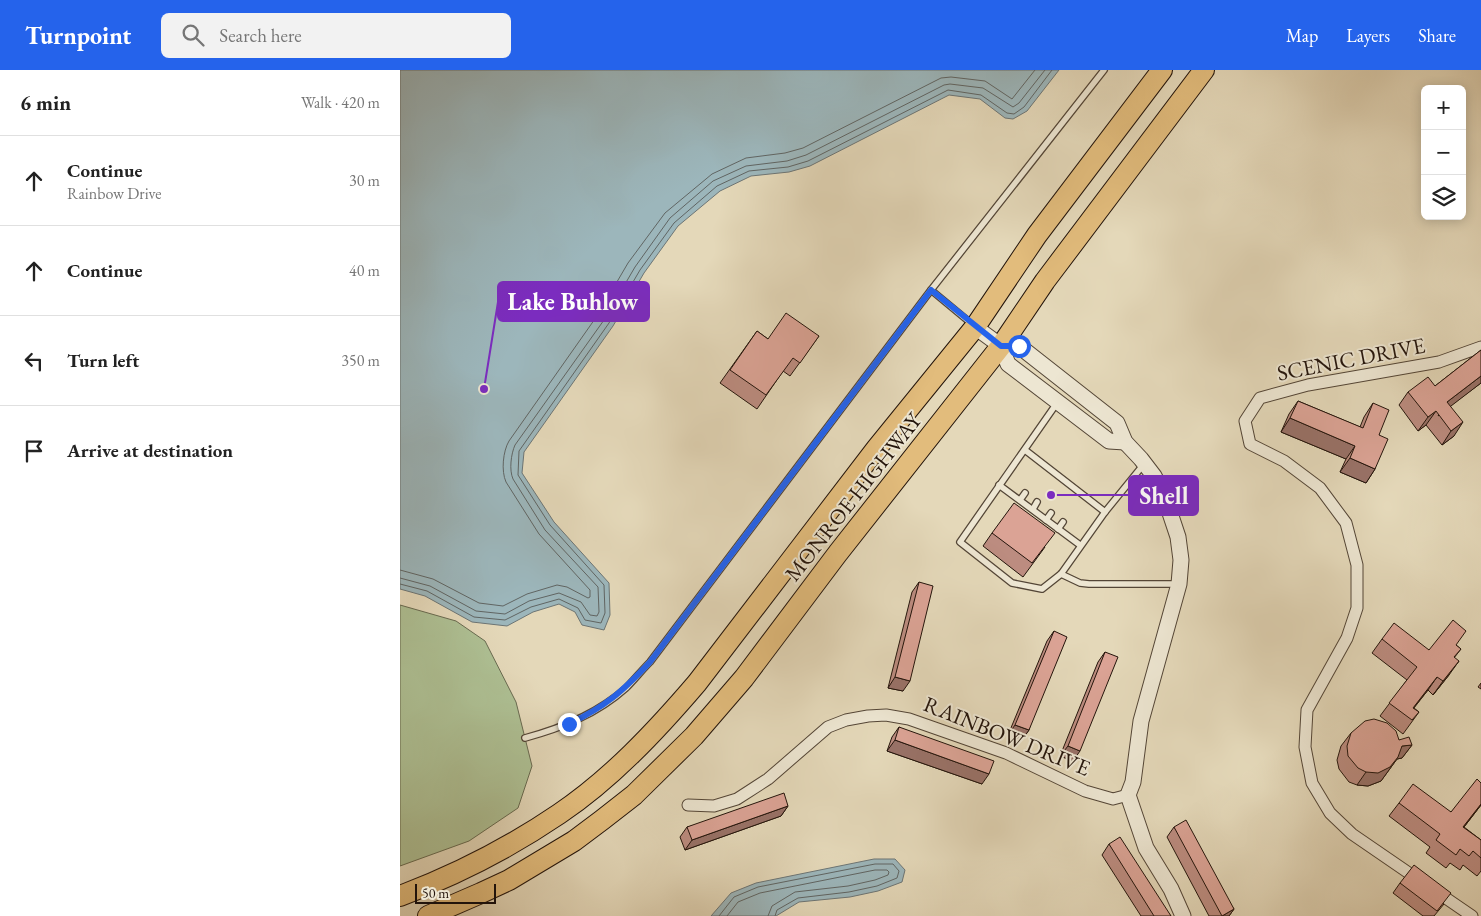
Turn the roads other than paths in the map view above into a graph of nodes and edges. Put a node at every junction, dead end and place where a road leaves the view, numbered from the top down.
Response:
1 (1104, 70) edge
2 (1162, 70) edge
3 (1204, 70) edge
4 (931, 290) junction
5 (975, 327) junction
6 (1001, 346) junction
7 (1481, 347) edge
8 (1058, 402) junction
9 (1125, 442) junction
10 (1025, 450) junction
11 (1144, 463) junction
12 (1045, 465) junction
13 (1040, 472) dead end
14 (1057, 474) junction
15 (1052, 481) dead end
16 (999, 485) junction
17 (1070, 485) junction
18 (1065, 491) dead end
19 (1025, 493) dead end
20 (1082, 494) junction
21 (1020, 500) junction
22 (1077, 500) dead end
23 (1038, 502) dead end
24 (1033, 509) junction
25 (1105, 512) junction
26 (1051, 513) dead end
27 (1046, 520) junction
28 (1063, 522) dead end
29 (1058, 528) junction
30 (1080, 546) junction
31 (1061, 574) junction
32 (1179, 584) junction
33 (525, 738) dead end
34 (1128, 796) junction
35 (688, 805) dead end
36 (400, 896) edge
37 (428, 916) edge
38 (1183, 916) edge
39 (1472, 916) edge

1 - 4 lane
2 - 5 highway, MONROE HIGHWAY
3 - 6 highway, MONROE HIGHWAY
4 - 5 lane
4 - 33 lane
5 - 6 street
5 - 36 highway, MONROE HIGHWAY
6 - 8 street
6 - 9 street
6 - 37 highway, MONROE HIGHWAY
7 - 39 street, SCENIC DRIVE
8 - 9 street
8 - 10 lane
9 - 11 street
10 - 12 lane
10 - 16 lane
11 - 25 lane
11 - 32 street
12 - 13 lane
12 - 14 lane
14 - 15 lane
14 - 17 lane
16 - 21 lane
16 - 31 lane
17 - 18 lane
17 - 20 lane
19 - 21 lane
20 - 22 lane
20 - 25 lane
21 - 24 lane
23 - 24 lane
24 - 27 lane
25 - 30 lane
26 - 27 lane
27 - 29 lane
28 - 29 lane
29 - 30 lane
30 - 31 lane
31 - 32 lane
32 - 34 street
34 - 35 street, RAINBOW DRIVE
34 - 38 street

